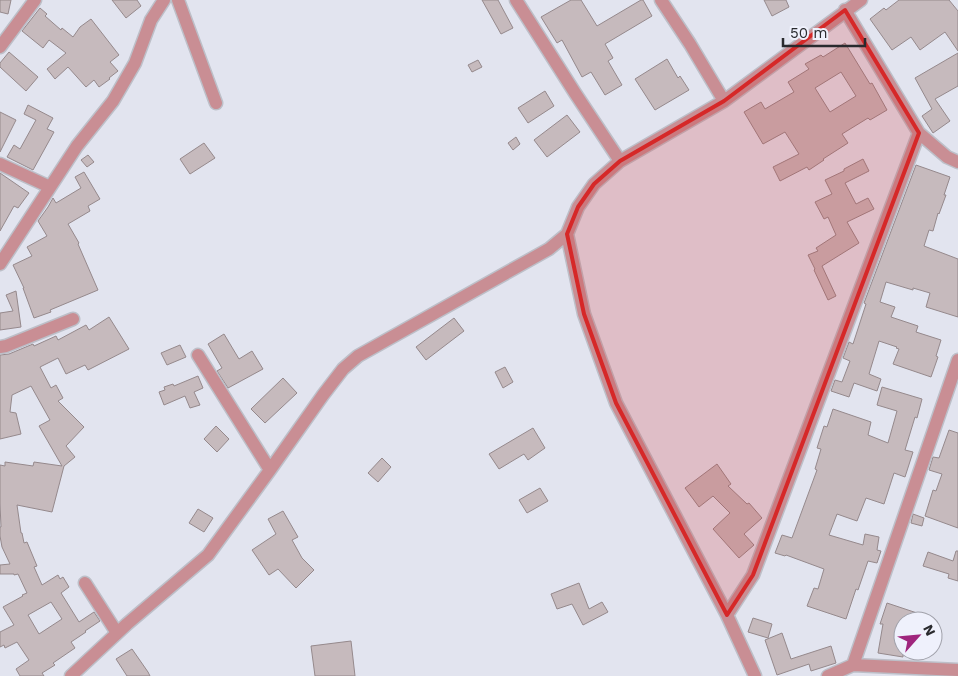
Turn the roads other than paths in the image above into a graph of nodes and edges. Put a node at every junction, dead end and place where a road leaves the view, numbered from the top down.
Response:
1 (35, 0) edge
2 (164, 0) edge
3 (178, 0) edge
4 (516, 0) edge
5 (860, 0) edge
6 (666, 2) edge
7 (845, 10) junction
8 (0, 47) edge
9 (724, 101) junction
10 (216, 103) dead end
11 (919, 133) junction
12 (620, 161) junction
13 (958, 162) edge
14 (0, 164) edge
15 (50, 187) junction
16 (567, 234) junction
17 (0, 264) edge
18 (73, 319) dead end
19 (0, 347) edge
20 (198, 355) dead end
21 (958, 360) edge
22 (270, 470) junction
23 (84, 583) dead end
24 (727, 615) junction
25 (117, 633) junction
26 (852, 665) junction
27 (958, 670) edge
28 (72, 676) edge
29 (754, 676) edge
30 (828, 676) edge

1 - 8 street
2 - 15 street
3 - 10 street
4 - 12 street
5 - 7 street
6 - 9 street
7 - 9 street
7 - 11 street
9 - 12 street
11 - 13 street
11 - 24 street
12 - 16 street
14 - 15 street
15 - 17 street
16 - 22 street
16 - 24 street
18 - 19 street
20 - 22 street
21 - 26 street
22 - 25 street
23 - 25 street
24 - 29 street
25 - 28 street
26 - 27 street
26 - 30 street

